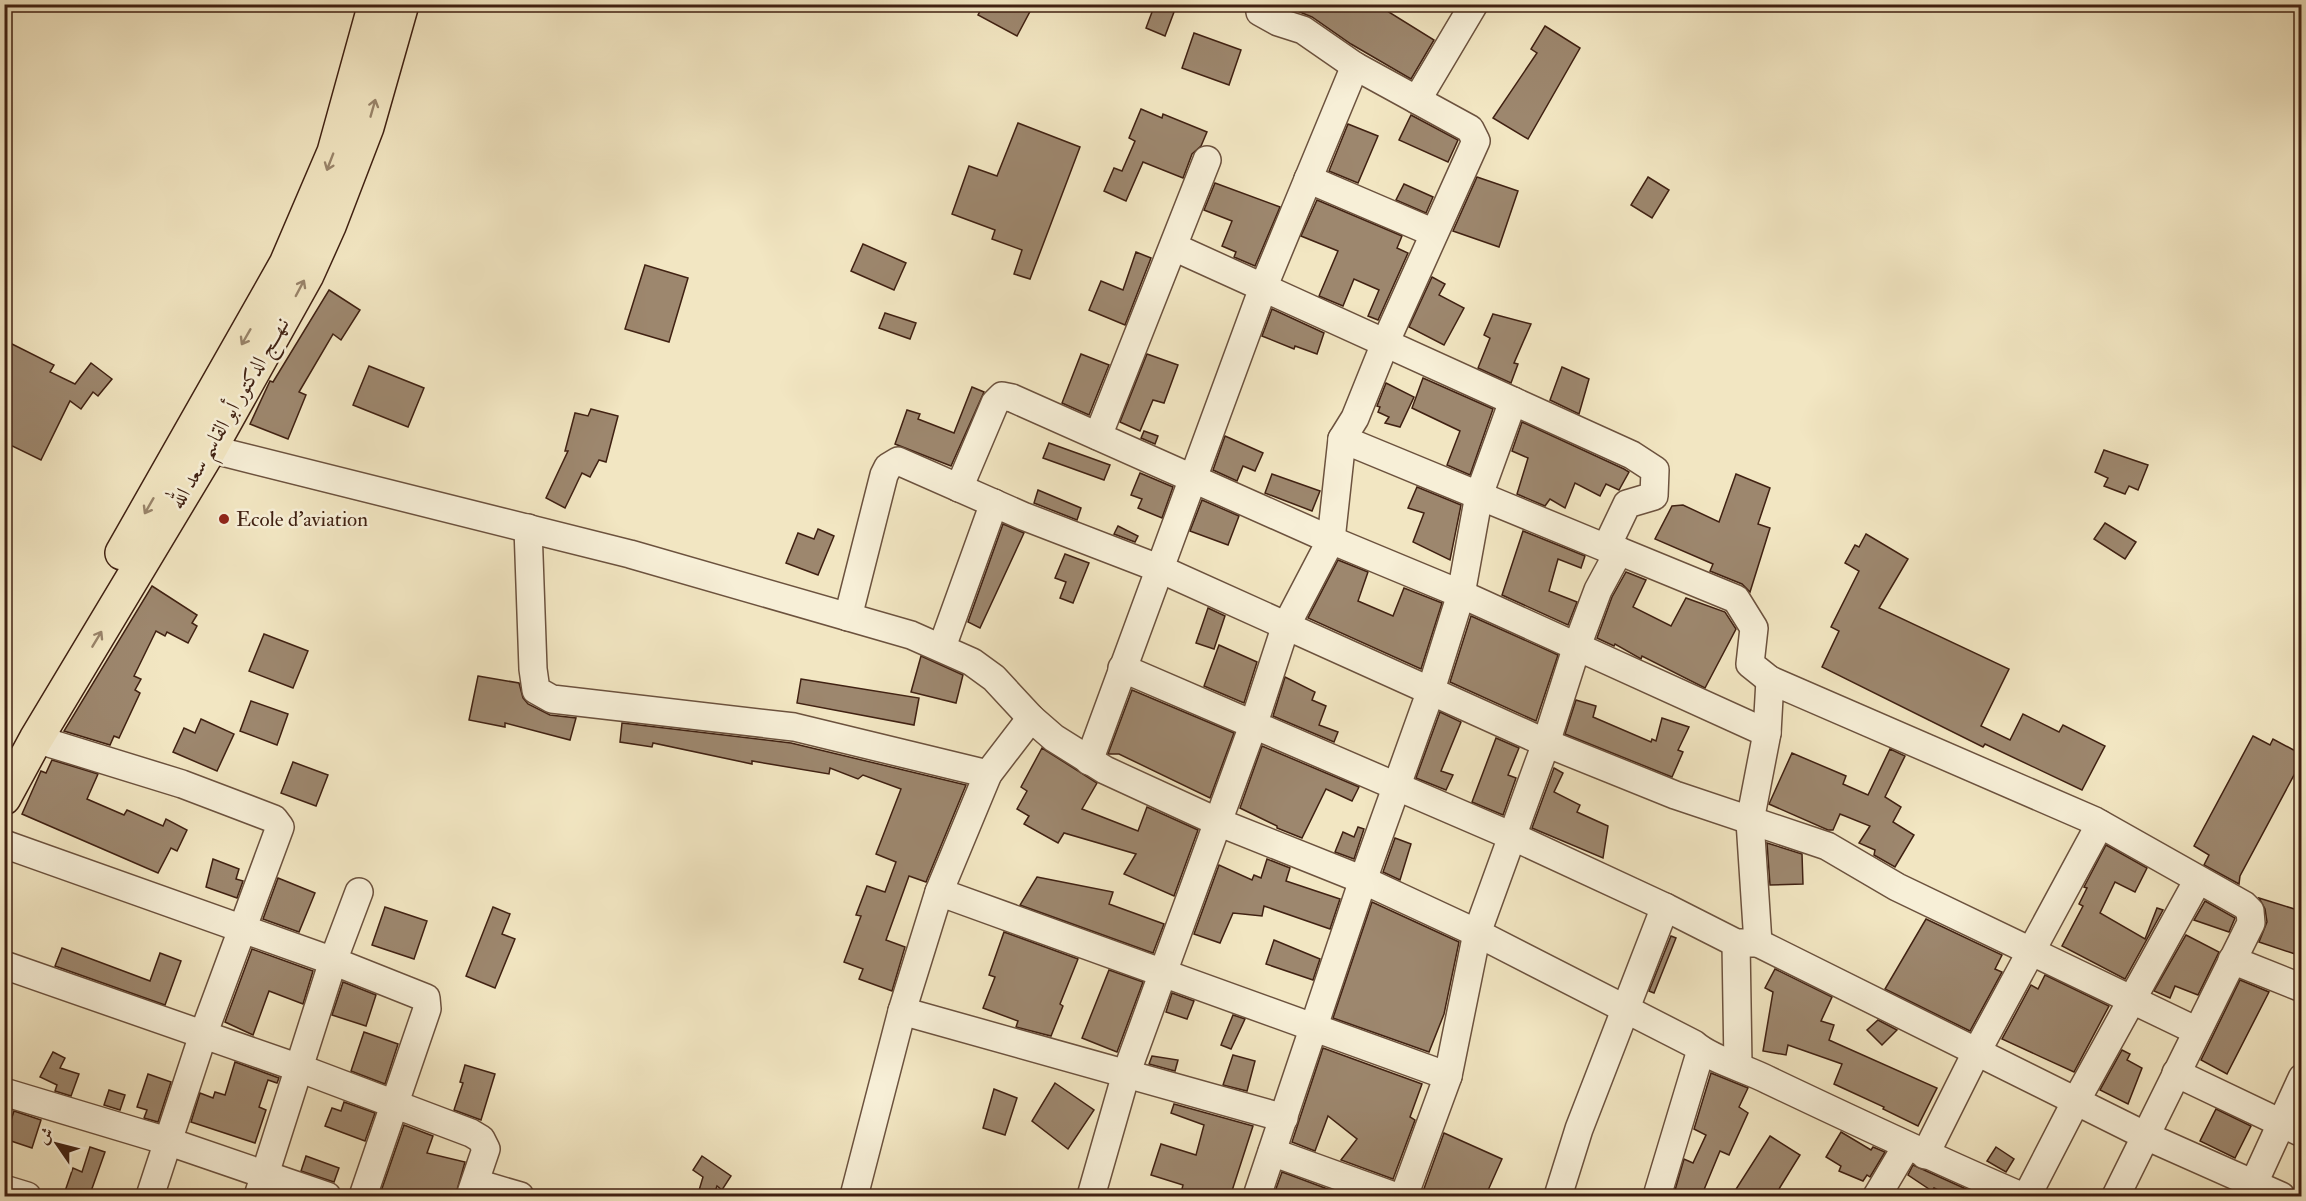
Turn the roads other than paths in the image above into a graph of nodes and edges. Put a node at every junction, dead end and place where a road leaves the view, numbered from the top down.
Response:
1 (375, 4) edge
2 (402, 4) edge
3 (1259, 4) edge
4 (1474, 4) edge
5 (1355, 66) junction
6 (1417, 100) junction
7 (1207, 160) dead end
8 (1308, 179) junction
9 (1434, 233) junction
10 (1174, 247) junction
11 (1263, 288) junction
12 (1386, 342) junction
13 (1514, 401) junction
14 (1098, 436) junction
15 (1342, 439) junction
16 (210, 449) junction
17 (1192, 478) junction
18 (959, 488) junction
19 (1479, 495) junction
20 (994, 503) junction
21 (528, 528) junction
22 (1331, 540) junction
23 (1612, 550) junction
24 (1158, 568) junction
25 (1461, 594) junction
26 (848, 617) junction
27 (1285, 628) junction
28 (1577, 646) junction
29 (942, 647) junction
30 (1122, 668) junction
31 (1770, 680) junction
32 (1430, 693) junction
33 (1030, 718) junction
34 (1254, 723) junction
35 (1767, 733) junction
36 (36, 739) junction
37 (1546, 743) junction
38 (4, 757) edge
39 (1089, 761) junction
40 (988, 774) junction
41 (1396, 787) junction
42 (4, 798) edge
43 (1750, 821) junction
44 (1218, 822) junction
45 (2100, 824) junction
46 (1514, 837) junction
47 (4, 844) edge
48 (1363, 880) junction
49 (2198, 880) junction
50 (359, 892) dead end
51 (939, 892) junction
52 (1665, 907) junction
53 (242, 929) junction
54 (1477, 933) junction
55 (1747, 943) junction
56 (2032, 952) junction
57 (2232, 960) junction
58 (333, 961) junction
59 (4, 965) edge
60 (1165, 971) junction
61 (2301, 988) edge
62 (2131, 1000) junction
63 (1625, 1009) junction
64 (902, 1011) junction
65 (1314, 1028) junction
66 (2198, 1031) junction
67 (203, 1035) junction
68 (1701, 1050) junction
69 (1976, 1053) junction
70 (1738, 1065) junction
71 (300, 1068) junction
72 (2176, 1073) junction
73 (1125, 1074) junction
74 (1448, 1076) junction
75 (2301, 1078) edge
76 (4, 1092) edge
77 (2076, 1101) junction
78 (396, 1106) junction
79 (1284, 1118) junction
80 (2291, 1128) edge
81 (2146, 1136) junction
82 (167, 1141) junction
83 (1916, 1151) junction
84 (1272, 1152) junction
85 (261, 1186) edge
86 (4, 1189) edge
87 (473, 1190) edge
88 (2251, 1190) edge
89 (27, 1197) edge
90 (150, 1197) edge
91 (327, 1197) edge
92 (363, 1197) edge
93 (520, 1197) edge
94 (854, 1197) edge
95 (1091, 1197) edge
96 (1257, 1197) edge
97 (1394, 1197) edge
98 (1404, 1197) edge
99 (1558, 1197) edge
100 (1657, 1197) edge
101 (1877, 1197) edge
102 (2021, 1197) edge
103 (2027, 1197) edge
104 (2116, 1197) edge
105 (2281, 1197) edge

1 -> 38 main road, نـهـــج الدكتور أبو القاسم سعد الله
16 -> 2 main road, نـهـــج الدكتور أبو القاسم سعد الله
3 - 5 street
4 - 6 street
5 - 6 street
5 - 8 street
6 - 9 street
7 - 10 street
8 - 9 street
8 - 11 street
9 - 12 street
10 - 11 street
10 - 14 street
11 - 12 street
11 - 17 street
12 - 13 street
12 - 15 street
13 - 19 street
13 - 23 street
14 - 17 street
14 - 18 street
15 - 19 street
15 - 22 street
16 - 21 street
36 -> 16 main road, نـهـــج الدكتور أبو القاسم سعد الله
17 - 22 street
17 - 24 street
18 - 20 street
18 - 26 street
19 - 23 street
19 - 25 street
20 - 24 street
20 - 29 street
21 - 26 street
21 - 40 street
22 - 25 street
22 - 27 street
23 - 28 street
23 - 31 street
24 - 27 street
24 - 30 street
25 - 28 street
25 - 32 street
26 - 29 street
27 - 32 street
27 - 34 street
28 - 35 street
28 - 37 street
29 - 33 street
30 - 34 street
30 - 39 street
31 - 35 street
31 - 45 street
32 - 37 street
32 - 41 street
33 - 39 street
33 - 40 street
34 - 41 street
34 - 44 street
35 - 43 street
36 - 42 main road, نـهـــج الدكتور أبو القاسم سعد الله
36 - 53 street
37 - 43 street
37 - 46 street
39 - 44 street
40 - 51 street
41 - 46 street
41 - 48 street
43 - 55 street
43 - 56 street
44 - 48 street
44 - 60 street
45 - 49 street
45 - 56 street
46 - 52 street
46 - 54 street
47 - 53 street
48 - 54 street
48 - 65 street
49 - 57 street
49 - 62 street
50 - 58 street
51 - 60 street
51 - 64 street
52 - 55 street
52 - 63 street
53 - 58 street
53 - 67 street
54 - 63 street
54 - 74 street
55 - 69 street
55 - 70 street
56 - 62 street
56 - 69 street
57 - 61 street
57 - 66 street
58 - 71 street
58 - 78 street
59 - 67 street
60 - 65 street
60 - 73 street
62 - 66 street
62 - 77 street
63 - 68 street
63 - 99 street
64 - 73 street
64 - 94 street
65 - 74 street
65 - 79 street
66 - 72 street
67 - 71 street
67 - 82 street
68 - 70 street
68 - 100 street
69 - 77 street
69 - 83 street
70 - 83 street
71 - 78 street
71 - 85 street
72 - 80 street
72 - 81 street
73 - 79 street
73 - 95 street
74 - 98 street
75 - 80 street
76 - 82 street
77 - 81 street
77 - 103 street
78 - 87 street
78 - 92 street
79 - 84 street
80 - 88 street
81 - 88 street
81 - 104 street
82 - 85 street
82 - 90 street
83 - 101 street
83 - 102 street
84 - 96 street
84 - 97 street
85 - 91 street
86 - 89 street
87 - 93 street
88 - 105 street

